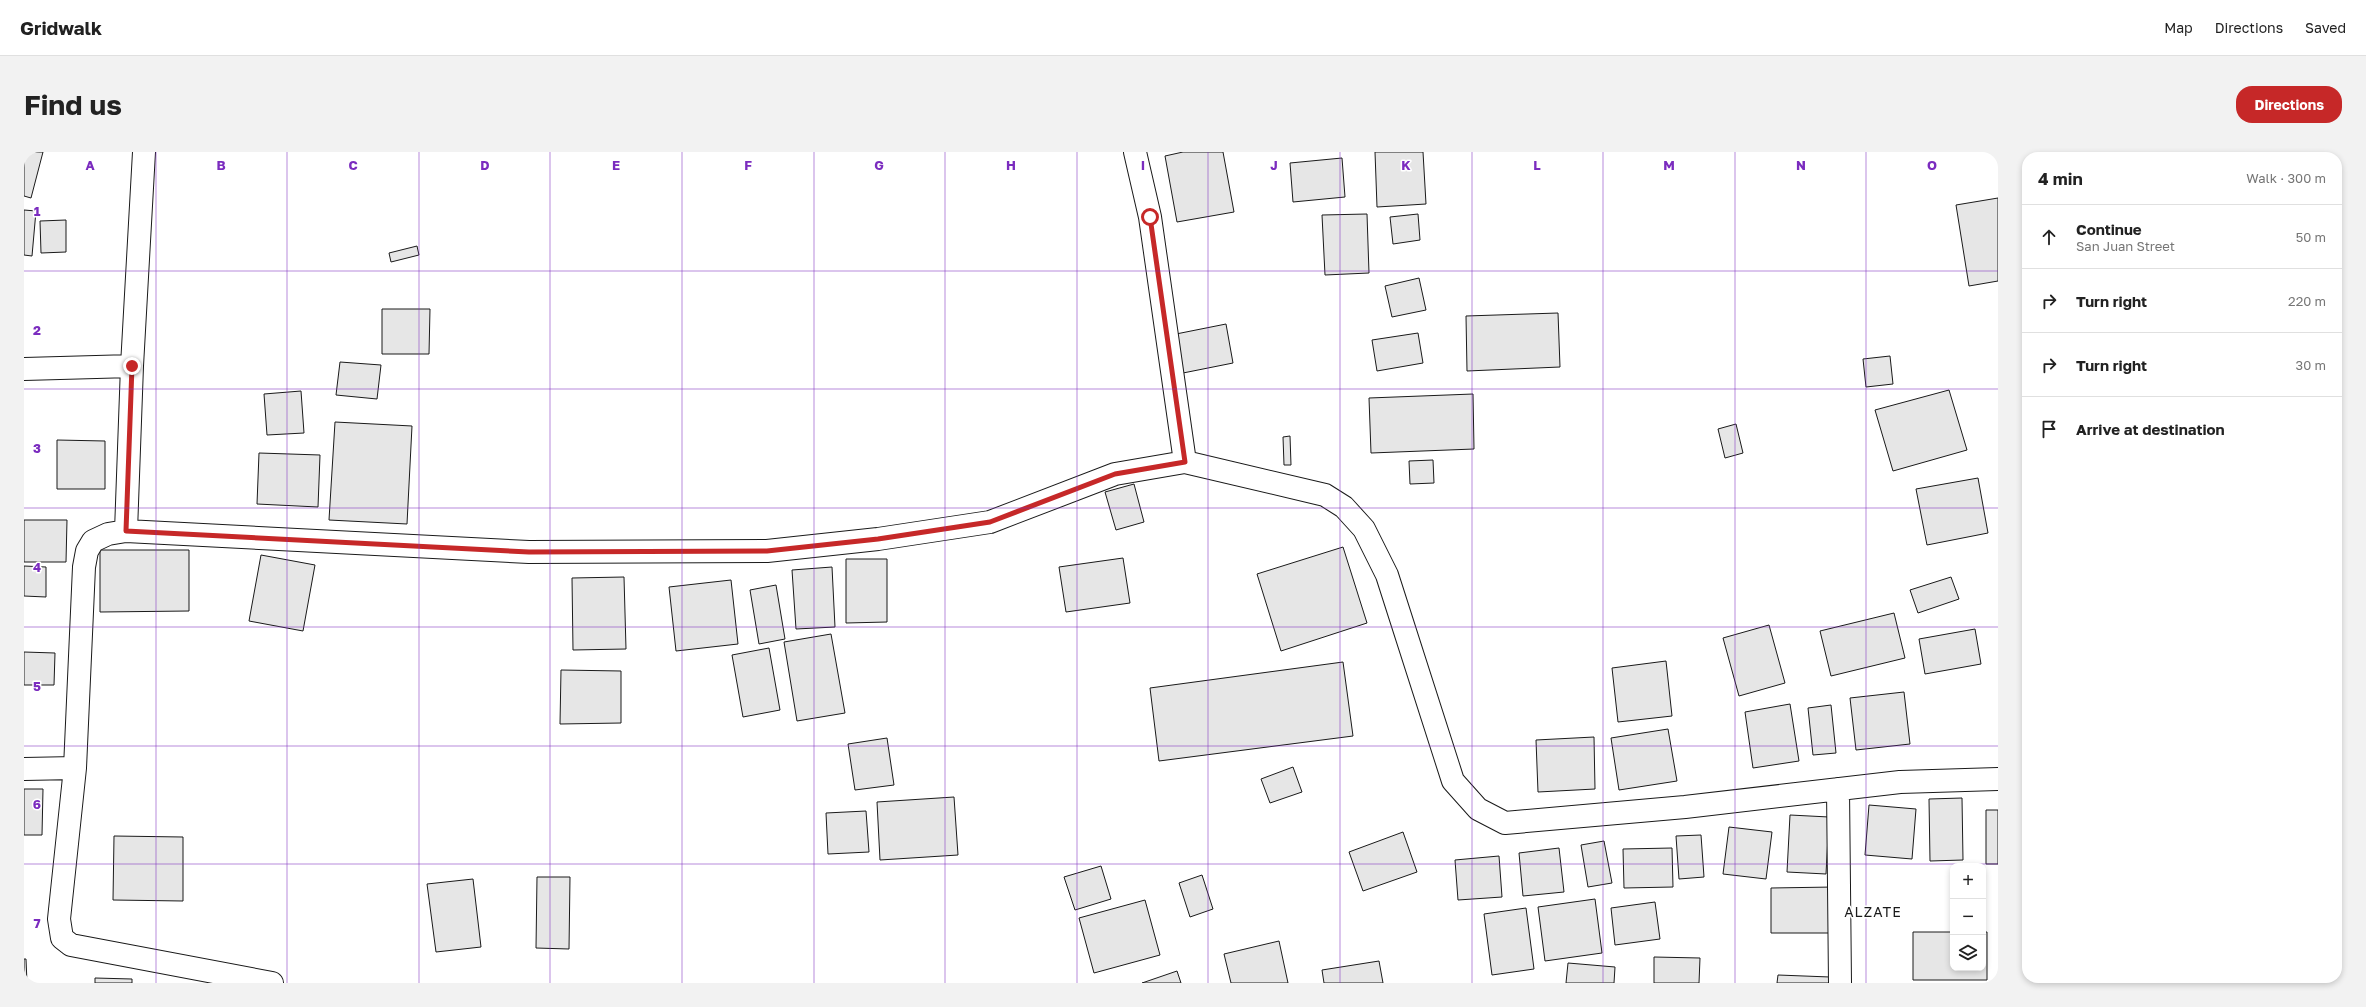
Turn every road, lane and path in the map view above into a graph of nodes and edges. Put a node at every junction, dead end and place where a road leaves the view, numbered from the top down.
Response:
1 (144, 152) edge
2 (1135, 152) edge
3 (132, 366) junction
4 (24, 370) edge
5 (1185, 462) junction
6 (126, 531) junction
7 (75, 768) junction
8 (24, 769) edge
9 (1998, 779) edge
10 (1838, 789) junction
11 (272, 983) edge
12 (1840, 983) edge

1 - 3 street
2 - 5 street
3 - 4 street
3 - 6 street
5 - 6 street
5 - 10 street
6 - 7 street
7 - 8 street
7 - 11 street
9 - 10 street
10 - 12 street

